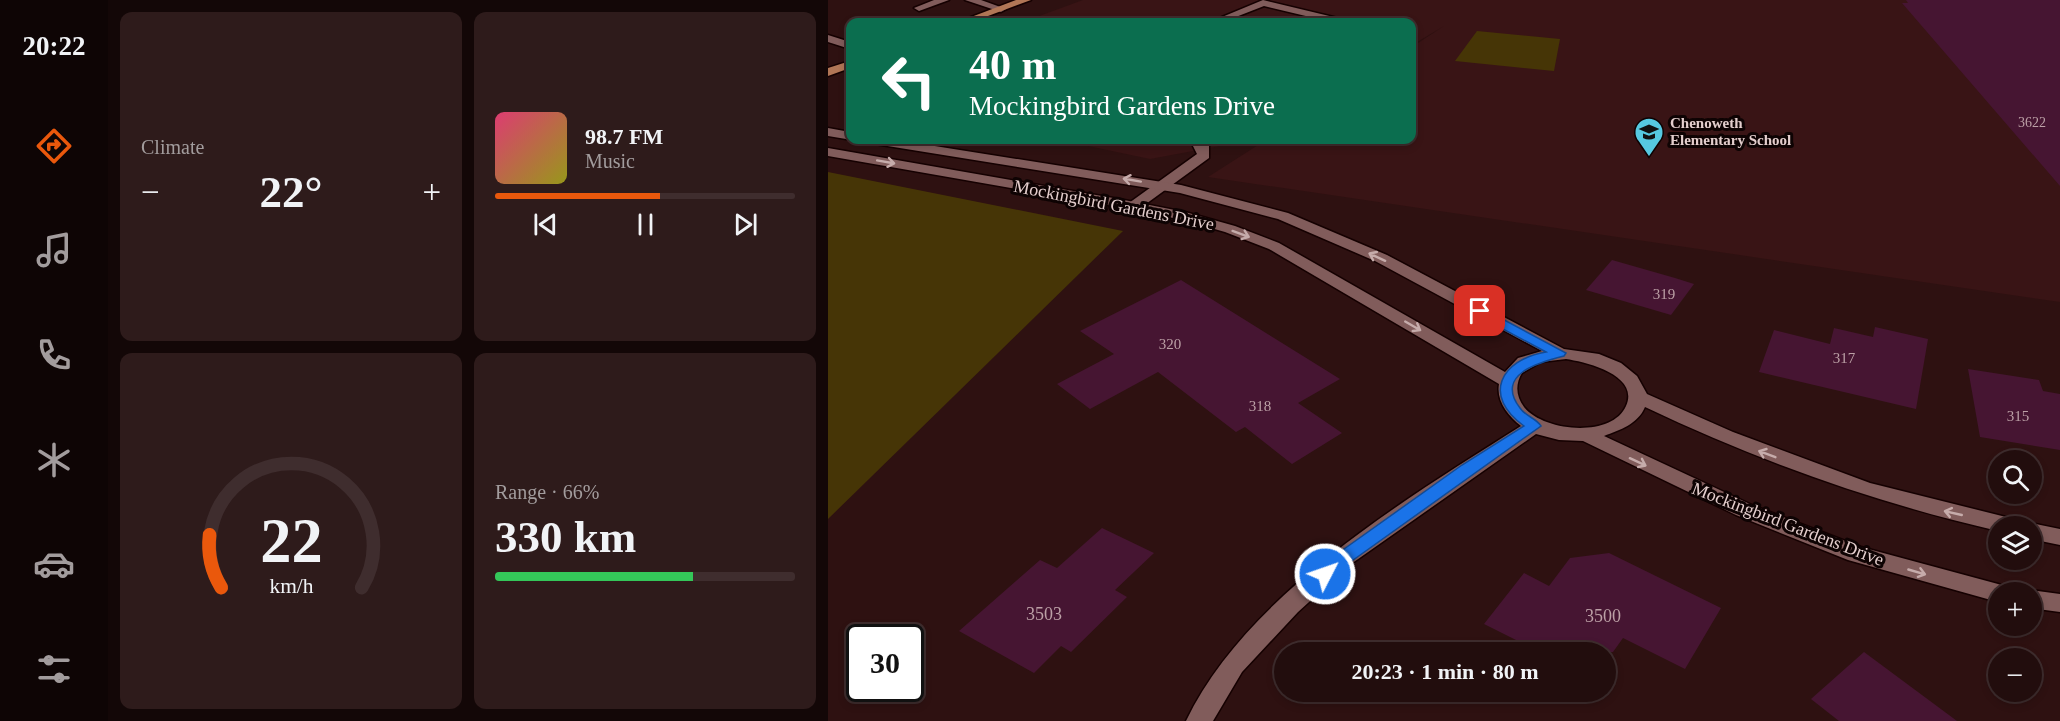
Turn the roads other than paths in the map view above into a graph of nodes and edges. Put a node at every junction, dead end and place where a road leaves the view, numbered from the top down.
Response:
1 (944, 0) edge
2 (970, 0) edge
3 (1026, 0) edge
4 (1248, 0) edge
5 (1268, 2) edge
6 (919, 8) dead end
7 (1001, 9) junction
8 (975, 18) edge
9 (1226, 18) edge
10 (1327, 18) edge
11 (828, 38) edge
12 (846, 45) edge
13 (846, 65) edge
14 (828, 72) edge
15 (828, 132) edge
16 (846, 135) edge
17 (900, 144) edge
18 (1201, 144) edge
19 (828, 152) edge
20 (1164, 186) junction
21 (1134, 206) junction
22 (1559, 353) junction
23 (1507, 381) junction
24 (1638, 397) junction
25 (1534, 426) junction
26 (1586, 435) junction
27 (1988, 521) edge
28 (2042, 533) edge
29 (2060, 537) edge
30 (1988, 590) edge
31 (2042, 600) edge
32 (2060, 603) edge
33 (1199, 721) edge

1 - 6 street
2 - 7 street
3 - 7 main road
4 - 5 street
5 - 9 street
5 - 10 street
7 - 8 main road
11 - 12 street
13 - 14 main road
15 - 16 street
20 -> 17 street, Mockingbird Gardens Drive
18 - 20 street
19 -> 21 street, Mockingbird Gardens Drive
20 - 21 street
22 -> 20 street, Mockingbird Gardens Drive
21 -> 23 street, Mockingbird Gardens Drive
22 - 23 street, Mockingbird Gardens Drive
22 - 24 street, Mockingbird Gardens Drive
23 - 25 street, Mockingbird Gardens Drive
24 - 26 street, Mockingbird Gardens Drive
27 -> 24 street
25 - 26 street, Mockingbird Gardens Drive
25 - 33 street
26 -> 30 street, Mockingbird Gardens Drive
28 - 29 street
31 - 32 street

